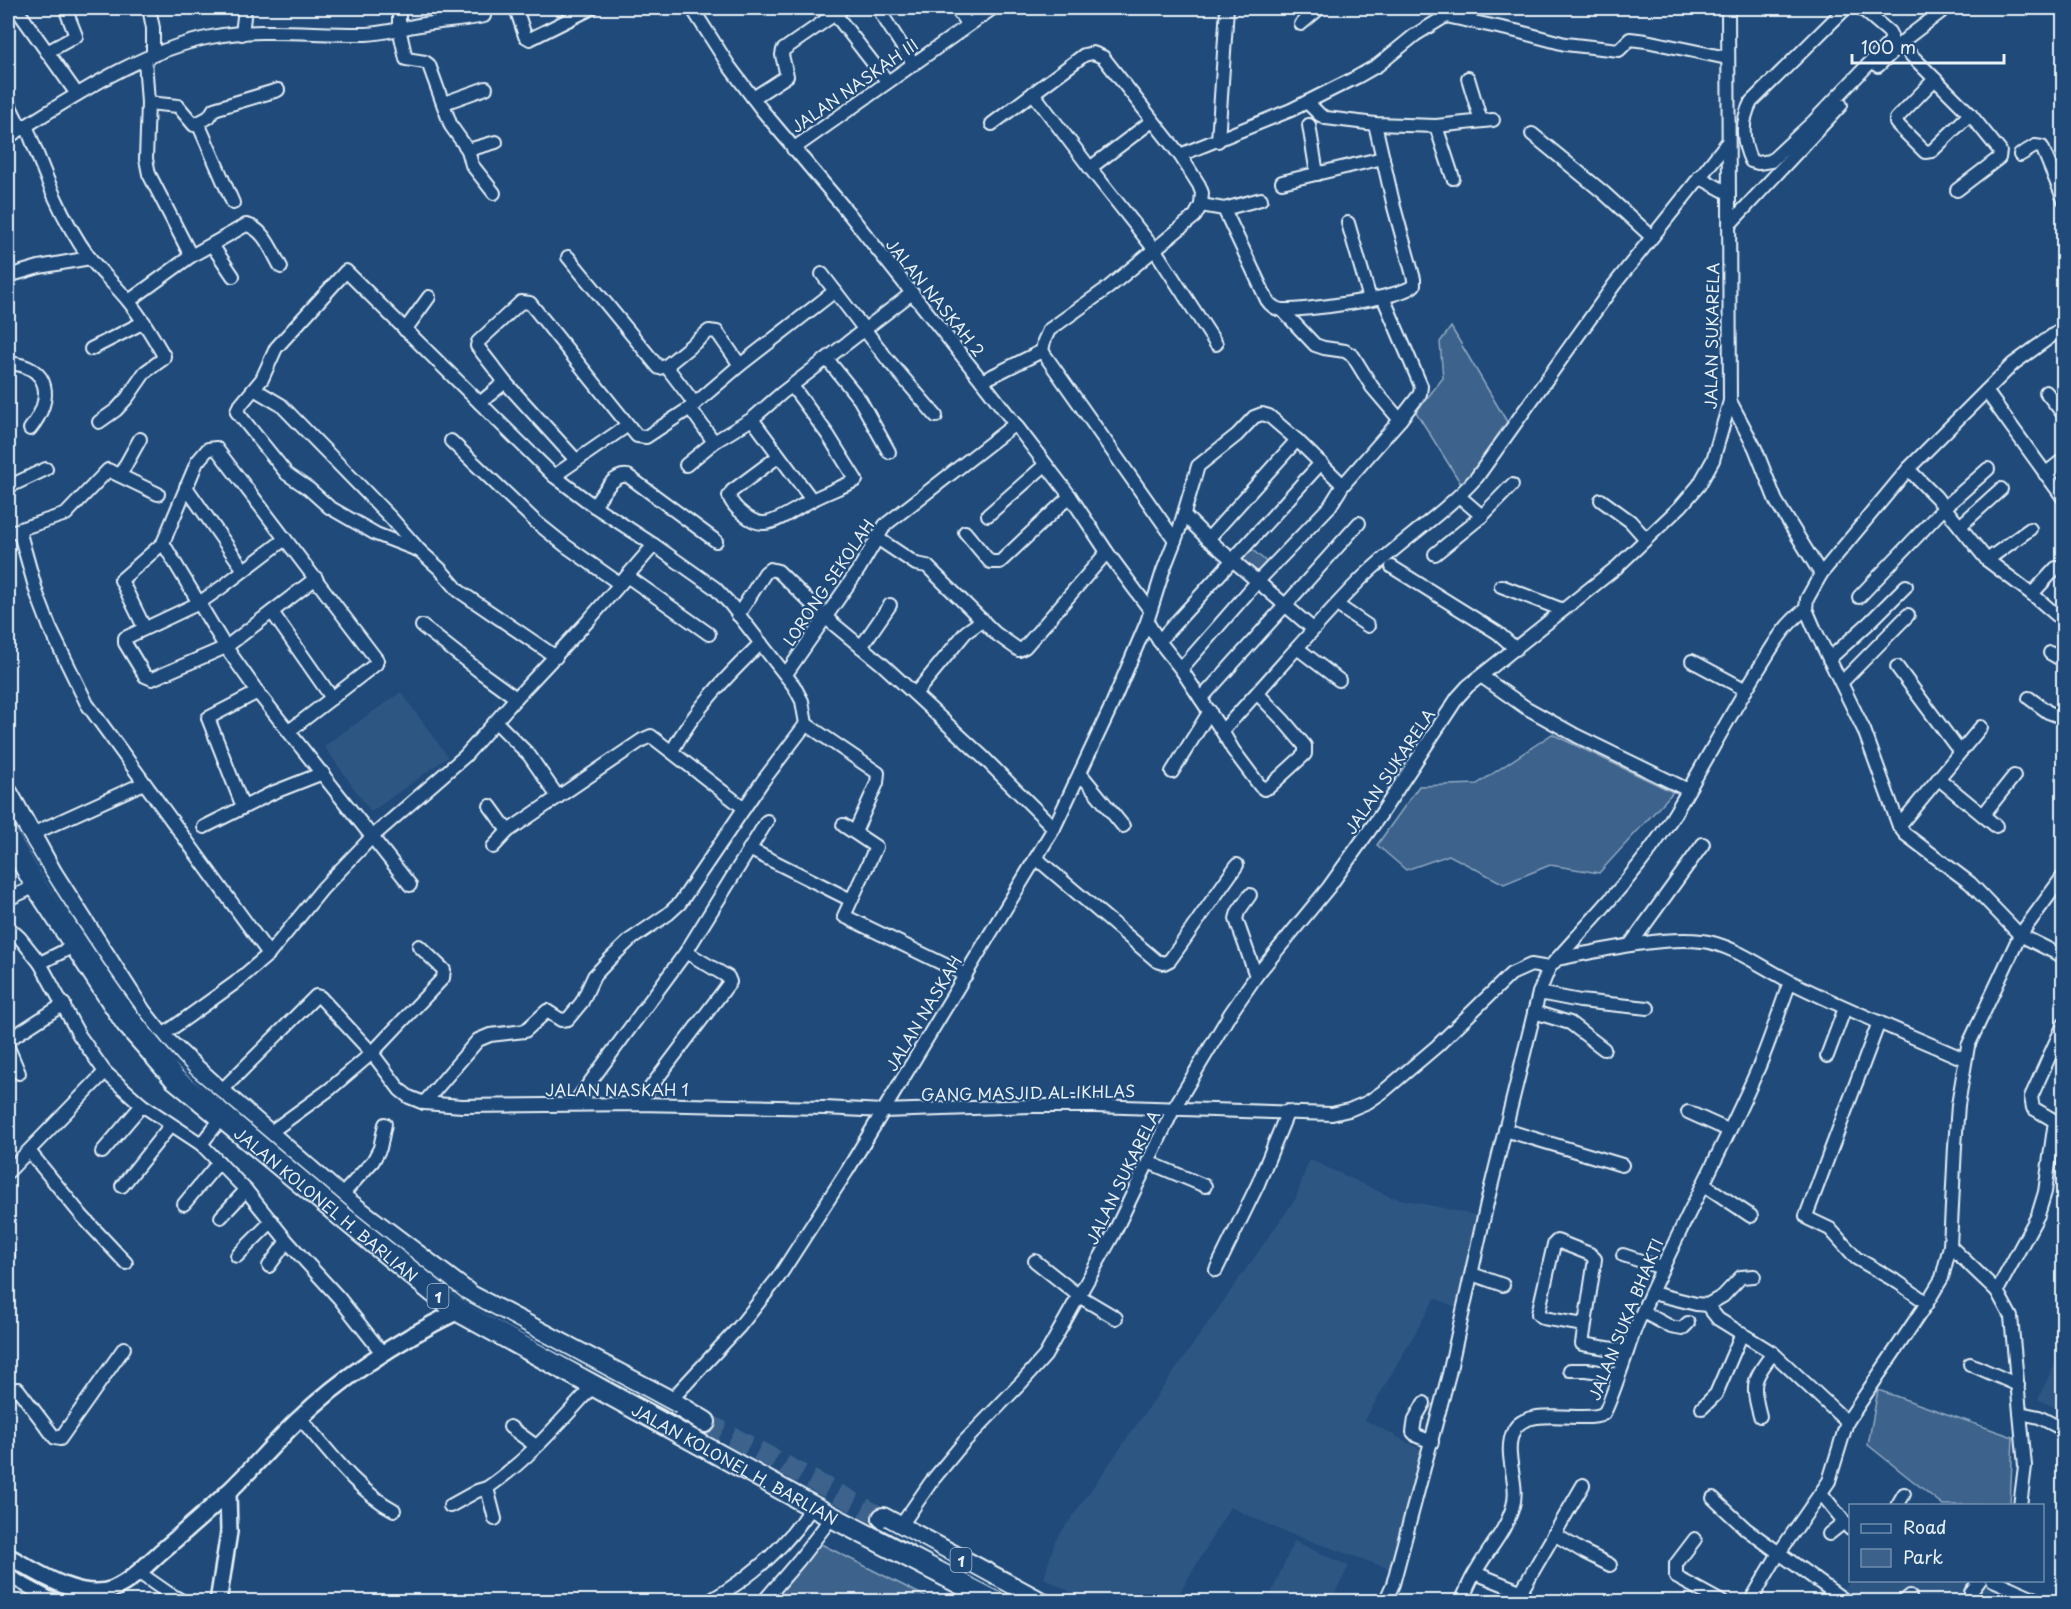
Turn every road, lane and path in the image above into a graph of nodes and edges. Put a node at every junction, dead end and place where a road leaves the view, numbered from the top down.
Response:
1 (16, 8) edge
2 (65, 8) edge
3 (149, 8) edge
4 (244, 8) edge
5 (399, 8) edge
6 (516, 8) edge
7 (592, 8) edge
8 (692, 8) edge
9 (956, 8) edge
10 (993, 8) edge
11 (1227, 8) edge
12 (1320, 8) edge
13 (1728, 8) edge
14 (1846, 8) edge
15 (1861, 8) edge
16 (1946, 8) edge
17 (839, 11) edge
18 (1445, 12) edge
19 (882, 15) dead end
20 (484, 16) dead end
21 (1301, 24) dead end
22 (968, 25) junction
23 (399, 28) junction
24 (242, 34) junction
25 (1900, 44) junction
26 (47, 52) junction
27 (149, 57) junction
28 (1727, 58) junction
29 (913, 63) junction
30 (1468, 78) dead end
31 (1935, 79) junction
32 (887, 81) junction
33 (486, 88) dead end
34 (278, 90) dead end
35 (1034, 93) junction
36 (77, 94) junction
37 (753, 98) junction
38 (8, 102) edge
39 (1307, 102) junction
40 (148, 103) junction
41 (444, 103) junction
42 (1970, 114) junction
43 (1152, 121) junction
44 (198, 123) junction
45 (992, 124) dead end
46 (1375, 124) junction
47 (1727, 124) junction
48 (1744, 124) junction
49 (1309, 125) dead end
50 (1436, 126) junction
51 (23, 127) junction
52 (1532, 134) dead end
53 (8, 137) edge
54 (1218, 141) junction
55 (496, 142) dead end
56 (1727, 143) junction
57 (793, 149) junction
58 (468, 150) junction
59 (1180, 155) junction
60 (2020, 155) dead end
61 (1383, 158) junction
62 (1090, 168) junction
63 (1317, 174) junction
64 (1699, 177) junction
65 (1453, 178) dead end
66 (1282, 183) dead end
67 (1957, 190) dead end
68 (494, 193) dead end
69 (1728, 193) junction
70 (1261, 199) dead end
71 (2063, 200) edge
72 (233, 203) dead end
73 (1201, 205) junction
74 (1224, 209) junction
75 (1348, 223) dead end
76 (1729, 225) junction
77 (1652, 237) junction
78 (212, 245) junction
79 (1155, 250) junction
80 (191, 256) junction
81 (568, 257) dead end
82 (90, 258) junction
83 (280, 267) dead end
84 (822, 273) dead end
85 (8, 276) edge
86 (233, 276) dead end
87 (835, 291) junction
88 (912, 293) junction
89 (429, 297) dead end
90 (1383, 297) junction
91 (1370, 299) junction
92 (129, 301) junction
93 (1282, 310) junction
94 (144, 322) junction
95 (2064, 327) edge
96 (865, 329) junction
97 (405, 330) junction
98 (1216, 344) dead end
99 (91, 349) dead end
100 (1042, 351) junction
101 (827, 359) junction
102 (8, 363) edge
103 (740, 365) junction
104 (666, 366) junction
105 (982, 381) junction
106 (505, 382) junction
107 (792, 386) junction
108 (254, 389) junction
109 (1986, 391) junction
110 (2046, 392) dead end
111 (1730, 401) junction
112 (480, 403) junction
113 (692, 406) junction
114 (2064, 415) edge
115 (936, 416) dead end
116 (752, 419) junction
117 (1400, 420) junction
118 (99, 422) dead end
119 (1015, 424) junction
120 (628, 425) junction
121 (30, 429) dead end
122 (140, 439) dead end
123 (1297, 440) junction
124 (451, 441) dead end
125 (714, 442) junction
126 (889, 452) dead end
127 (779, 456) junction
128 (2064, 459) edge
129 (576, 460) junction
130 (1321, 463) junction
131 (686, 465) dead end
132 (1045, 465) junction
133 (46, 469) dead end
134 (1908, 469) junction
135 (1988, 469) dead end
136 (2045, 474) junction
137 (120, 475) junction
138 (554, 476) junction
139 (1343, 485) junction
140 (1512, 485) dead end
141 (8, 487) edge
142 (186, 487) junction
143 (2001, 489) dead end
144 (158, 494) dead end
145 (1070, 496) junction
146 (1459, 496) junction
147 (2064, 499) edge
148 (812, 500) junction
149 (1601, 500) dead end
150 (594, 506) junction
151 (1944, 508) junction
152 (988, 515) dead end
153 (1184, 515) junction
154 (1482, 516) junction
155 (1359, 523) dead end
156 (1960, 526) junction
157 (2030, 529) dead end
158 (13, 531) edge
159 (965, 532) dead end
160 (878, 538) junction
161 (285, 539) junction
162 (1208, 539) junction
163 (1646, 539) junction
164 (1175, 540) junction
165 (716, 541) dead end
166 (163, 543) junction
167 (654, 545) junction
168 (420, 551) junction
169 (1107, 552) junction
170 (1435, 554) dead end
171 (1232, 560) junction
172 (1987, 560) junction
173 (1392, 567) dead end
174 (2056, 568) dead end
175 (244, 570) junction
176 (1821, 574) junction
177 (316, 578) junction
178 (624, 580) junction
179 (1257, 582) junction
180 (1501, 586) dead end
181 (1906, 586) dead end
182 (2032, 594) junction
183 (1859, 597) dead end
184 (198, 603) junction
185 (890, 605) dead end
186 (1284, 605) junction
187 (1337, 605) junction
188 (1806, 609) junction
189 (1563, 610) junction
190 (272, 612) junction
191 (738, 615) junction
192 (1908, 615) dead end
193 (1149, 616) junction
194 (825, 617) junction
195 (2060, 618) dead end
196 (983, 620) junction
197 (422, 626) dead end
198 (1368, 626) dead end
199 (144, 627) junction
200 (1313, 629) junction
201 (709, 634) dead end
202 (1159, 641) junction
203 (761, 643) junction
204 (226, 647) junction
205 (861, 647) junction
206 (1297, 648) junction
207 (1516, 649) junction
208 (2050, 653) dead end
209 (556, 657) junction
210 (1829, 659) junction
211 (1692, 661) dead end
212 (2064, 661) edge
213 (1897, 667) dead end
214 (1181, 669) junction
215 (786, 674) junction
216 (1481, 676) junction
217 (1339, 680) dead end
218 (1842, 682) junction
219 (1746, 690) junction
220 (258, 692) junction
221 (915, 694) junction
222 (1258, 694) junction
223 (332, 698) junction
224 (516, 698) junction
225 (2029, 698) dead end
226 (1201, 699) junction
227 (1210, 711) junction
228 (2064, 718) edge
229 (496, 722) junction
230 (806, 724) junction
231 (1981, 727) dead end
232 (290, 730) junction
233 (1222, 731) junction
234 (672, 751) junction
235 (1960, 752) junction
236 (1172, 772) dead end
237 (323, 773) junction
238 (1080, 773) junction
239 (2014, 776) dead end
240 (1939, 779) junction
241 (144, 783) junction
242 (1688, 790) junction
243 (8, 794) edge
244 (558, 796) junction
245 (490, 806) dead end
246 (243, 807) junction
247 (744, 808) junction
248 (1983, 815) junction
249 (766, 820) dead end
250 (843, 825) dead end
251 (1123, 826) dead end
252 (1899, 826) junction
253 (1996, 826) dead end
254 (204, 827) dead end
255 (1054, 828) junction
256 (508, 831) junction
257 (855, 832) junction
258 (30, 835) junction
259 (8, 836) edge
260 (372, 837) junction
261 (1703, 844) dead end
262 (493, 847) dead end
263 (749, 849) junction
264 (1036, 858) junction
265 (1237, 865) dead end
266 (2064, 875) edge
267 (410, 885) dead end
268 (36, 886) junction
269 (1250, 896) dead end
270 (8, 899) edge
271 (851, 900) junction
272 (8, 927) edge
273 (2020, 934) junction
274 (76, 945) junction
275 (1630, 945) junction
276 (419, 946) dead end
277 (686, 952) junction
278 (269, 954) junction
279 (2063, 955) edge
280 (40, 963) junction
281 (1553, 963) junction
282 (966, 975) junction
283 (1256, 976) junction
284 (1790, 982) junction
285 (1539, 993) junction
286 (64, 1004) junction
287 (1648, 1008) dead end
288 (1845, 1008) junction
289 (1534, 1012) junction
290 (1879, 1022) junction
291 (2064, 1024) edge
292 (160, 1037) junction
293 (8, 1040) edge
294 (8, 1047) edge
295 (1604, 1049) dead end
296 (372, 1053) junction
297 (1827, 1056) dead end
298 (1964, 1059) junction
299 (105, 1072) junction
300 (19, 1073) dead end
301 (220, 1092) junction
302 (424, 1103) junction
303 (574, 1104) junction
304 (638, 1104) junction
305 (142, 1105) junction
306 (1174, 1108) junction
307 (883, 1111) junction
308 (1287, 1111) junction
309 (1688, 1112) dead end
310 (221, 1119) junction
311 (385, 1124) dead end
312 (171, 1126) junction
313 (1505, 1130) junction
314 (1728, 1130) junction
315 (268, 1134) junction
316 (201, 1144) junction
317 (29, 1151) junction
318 (102, 1152) dead end
319 (219, 1162) junction
320 (1148, 1162) junction
321 (1622, 1165) dead end
322 (8, 1172) edge
323 (1703, 1184) junction
324 (122, 1186) dead end
325 (1205, 1186) dead end
326 (246, 1190) junction
327 (340, 1197) junction
328 (184, 1204) dead end
329 (1751, 1216) dead end
330 (221, 1217) dead end
331 (272, 1221) junction
332 (287, 1241) junction
333 (1950, 1246) junction
334 (1623, 1255) dead end
335 (237, 1256) dead end
336 (1035, 1261) dead end
337 (126, 1263) dead end
338 (269, 1266) dead end
339 (1662, 1268) junction
340 (1216, 1270) dead end
341 (1472, 1274) junction
342 (1754, 1276) dead end
343 (1503, 1285) dead end
344 (1996, 1291) junction
345 (1652, 1293) junction
346 (1078, 1296) junction
347 (1927, 1303) junction
348 (1707, 1305) junction
349 (459, 1311) junction
350 (1643, 1311) junction
351 (1116, 1318) dead end
352 (1688, 1323) dead end
353 (1584, 1325) junction
354 (1742, 1333) junction
355 (124, 1348) dead end
356 (1626, 1352) junction
357 (1773, 1353) junction
358 (382, 1354) junction
359 (1970, 1364) dead end
360 (1570, 1370) dead end
361 (1618, 1375) junction
362 (594, 1385) junction
363 (2018, 1385) junction
364 (8, 1390) edge
365 (670, 1401) junction
366 (1424, 1403) dead end
367 (1702, 1408) dead end
368 (2020, 1413) junction
369 (1760, 1416) dead end
370 (300, 1418) junction
371 (705, 1422) tunnel mouth
372 (1847, 1422) junction
373 (510, 1427) dead end
374 (2064, 1430) edge
375 (1432, 1443) junction
376 (536, 1446) junction
377 (1583, 1485) dead end
378 (487, 1488) junction
379 (228, 1492) junction
380 (1821, 1493) junction
381 (1904, 1494) dead end
382 (1713, 1498) dead end
383 (1898, 1504) edge
384 (2020, 1504) edge
385 (450, 1506) dead end
386 (812, 1506) junction
387 (394, 1510) dead end
388 (832, 1517) junction
389 (883, 1518) tunnel mouth
390 (495, 1519) dead end
391 (1847, 1526) edge
392 (900, 1527) junction
393 (1554, 1534) junction
394 (1829, 1534) dead end
395 (1695, 1539) dead end
396 (1779, 1553) junction
397 (8, 1556) edge
398 (1610, 1565) dead end
399 (138, 1572) junction
400 (1474, 1573) junction
401 (14, 1579) dead end
402 (1979, 1582) edge
403 (1995, 1582) edge
404 (108, 1590) junction
405 (1971, 1592) dead end
406 (56, 1602) edge
407 (95, 1602) edge
408 (184, 1602) edge
409 (218, 1602) edge
410 (708, 1602) edge
411 (763, 1602) edge
412 (996, 1602) edge
413 (1040, 1602) edge
414 (1385, 1602) edge
415 (1461, 1602) edge
416 (1722, 1602) edge
417 (1750, 1602) edge
418 (1846, 1602) edge
419 (2043, 1602) edge

1 - 26 street
2 - 26 street
3 - 27 street
4 - 24 street
5 - 23 street
6 - 7 street
8 - 37 street, JALAN NASKAH 2
9 - 22 street
10 - 22 street, JALAN NASKAH III
11 - 54 street
12 - 21 street
13 - 28 street, JALAN SUKARELA
14 - 48 street
15 - 48 street
16 - 25 street
17 - 32 street
17 - 37 street
18 - 28 street
18 - 39 street
19 - 29 street
20 - 23 street
22 - 29 street, JALAN NASKAH III
23 - 24 street
23 - 41 street
24 - 27 street
25 - 31 street
25 - 76 street
26 - 36 street
27 - 36 street
27 - 40 street
28 - 47 street, JALAN SUKARELA
29 - 32 street, JALAN NASKAH III
30 - 50 street
31 - 42 street
31 - 42 street
32 - 57 street, JALAN NASKAH III
33 - 41 street
34 - 44 street
35 - 43 street
35 - 45 street
35 - 62 street
36 - 51 street
37 - 57 street, JALAN NASKAH 2
38 - 51 street
39 - 46 street
39 - 54 street
40 - 44 street
40 - 80 street
41 - 58 street
42 - 67 street
43 - 59 street
43 - 62 street
44 - 72 street
46 - 50 street
46 - 61 street
47 - 48 street
47 - 56 street, JALAN SUKARELA
49 - 63 street
50 - 65 street
51 - 53 street
51 - 82 street
52 - 77 street
54 - 59 street
55 - 58 street
56 - 64 street
56 - 69 street, JALAN SUKARELA
57 - 88 street, JALAN NASKAH 2
58 - 68 street
59 - 73 street
60 - 71 street
61 - 63 street
61 - 90 street
62 - 79 street
63 - 66 street
64 - 69 street
64 - 77 street
69 - 76 street, JALAN SUKARELA
70 - 74 street
73 - 74 street
73 - 79 street
74 - 93 street
75 - 91 street
76 - 111 street, JALAN SUKARELA
77 - 146 street
78 - 80 street
78 - 83 street
78 - 86 street
79 - 98 street
79 - 100 street
80 - 92 street
81 - 104 street
82 - 85 street
82 - 92 street
84 - 87 street
87 - 96 street
87 - 103 street
88 - 96 street
88 - 105 street, JALAN NASKAH 2
89 - 97 street
90 - 91 street
90 - 117 street
91 - 93 street
92 - 94 street
93 - 117 street
94 - 99 street
94 - 118 street
95 - 109 street
96 - 101 street
96 - 115 street
97 - 108 street
97 - 112 street
100 - 105 street
100 - 164 street
101 - 107 street
101 - 126 street
102 - 121 street
103 - 104 street
103 - 113 street
104 - 113 street
105 - 119 street, JALAN NASKAH 2
106 - 112 street
106 - 120 street
106 - 129 street
107 - 116 street
107 - 148 street
108 - 168 street
108 - 168 street
109 - 134 street
109 - 136 street
110 - 114 street
111 - 163 street, JALAN SUKARELA
111 - 176 street
112 - 138 street
113 - 120 street
113 - 125 street
116 - 125 street
116 - 127 street
117 - 139 street
119 - 132 street, JALAN NASKAH 2
119 - 160 street, LORONG SEKOLAH
120 - 129 street
122 - 137 street
123 - 130 street, JALAN NASKAH
123 - 153 street, JALAN NASKAH
123 - 162 street
124 - 178 street
125 - 131 street
127 - 148 street
127 - 148 street
128 - 136 street
129 - 138 street
130 - 139 street, JALAN NASKAH
130 - 171 street
132 - 145 street, JALAN NASKAH 2
132 - 152 street
133 - 141 street
134 - 151 street
134 - 176 street
135 - 151 street
136 - 147 street
137 - 144 street
137 - 158 street
138 - 150 street
139 - 179 street
140 - 154 street
142 - 161 street
142 - 166 street
142 - 175 street
143 - 156 street
145 - 159 street
145 - 169 street, JALAN NASKAH 2
146 - 154 street
146 - 187 street
149 - 163 street
150 - 165 street
150 - 167 street
151 - 156 street
151 - 183 street
153 - 162 street
153 - 164 street, JALAN NASKAH
154 - 170 street
155 - 186 street
156 - 172 street
157 - 172 street
158 - 241 street
160 - 194 street, LORONG SEKOLAH
160 - 196 street
161 - 175 street
161 - 177 street
162 - 171 street
163 - 189 street, JALAN SUKARELA
164 - 193 street, JALAN NASKAH
166 - 184 street
166 - 199 street
167 - 178 street
167 - 191 street
168 - 209 street
169 - 193 street, JALAN NASKAH 2
169 - 196 street
171 - 179 street
171 - 202 street
172 - 182 street
173 - 207 street
174 - 182 street
175 - 184 street
176 - 188 street
177 - 190 street
177 - 223 street
178 - 201 street
178 - 209 street
179 - 186 street
179 - 214 street
180 - 189 street
181 - 210 street
182 - 195 street
184 - 199 street
184 - 204 street
185 - 205 street
186 - 200 street
186 - 226 street
187 - 198 street
187 - 200 street
188 - 210 street
188 - 219 street
189 - 207 street, JALAN SUKARELA
190 - 204 street
190 - 223 street
191 - 194 street
191 - 203 street
192 - 218 street
193 - 202 street, JALAN NASKAH 2
193 - 238 street, JALAN NASKAH
194 - 205 street
194 - 215 street, LORONG SEKOLAH
196 - 221 street
197 - 224 street
199 - 204 street
200 - 206 street
202 - 214 street, JALAN NASKAH 2
203 - 215 street
203 - 234 street
204 - 220 street
205 - 221 street
206 - 217 street
206 - 222 street
207 - 216 street, JALAN SUKARELA
208 - 212 street
209 - 224 street
210 - 218 street
211 - 219 street
213 - 235 street
214 - 226 street, JALAN NASKAH 2
215 - 230 street
216 - 242 street
216 - 283 street, JALAN SUKARELA
218 - 252 street
219 - 242 street
220 - 232 street
220 - 246 street
221 - 255 street
222 - 233 street
222 - 233 street, JALAN NASKAH 2
223 - 232 street
224 - 229 street
225 - 228 street
226 - 227 street, JALAN NASKAH 2
227 - 233 street, JALAN NASKAH 2
227 - 236 street
229 - 244 street
229 - 260 street
230 - 247 street
230 - 257 street
231 - 235 street
232 - 237 street
234 - 244 street
234 - 247 street
235 - 240 street
237 - 246 street
237 - 260 street
238 - 251 street
238 - 255 street, JALAN NASKAH
239 - 248 street
240 - 248 street
240 - 252 street
241 - 258 street
241 - 278 street
242 - 281 street
243 - 258 highway, 1
244 - 256 street
245 - 256 street
246 - 254 street
247 - 302 street
248 - 253 street
249 - 263 street
250 - 257 street
252 - 273 street
255 - 264 street, JALAN NASKAH
256 - 262 street
257 - 271 street
258 - 292 highway, 1
259 - 268 highway, JALAN KOLONEL H. BARLIAN / 1
260 - 267 street
260 - 278 street
261 - 275 street
263 - 271 street
263 - 277 street
264 - 265 street
264 - 282 street, JALAN NASKAH
266 - 273 street
268 - 270 street
268 - 274 highway, JALAN KOLONEL H. BARLIAN / 1
269 - 283 street
271 - 282 street
272 - 280 street
273 - 279 street
273 - 298 street
274 - 280 street
274 - 310 highway, JALAN KOLONEL H. BARLIAN / 1
275 - 281 street, GANG MASJID AL-IKHLAS
275 - 284 street, GANG MASJID AL-IKHLAS
276 - 296 street
277 - 303 street
277 - 304 street
278 - 292 street
280 - 286 street
281 - 285 street
281 - 308 street, GANG MASJID AL-IKHLAS
282 - 307 street, JALAN NASKAH
283 - 306 street, JALAN SUKARELA
284 - 288 street, GANG MASJID AL-IKHLAS
284 - 314 street, JALAN SUKA BHAKTI
285 - 287 street
285 - 289 street
286 - 293 street
286 - 299 street
288 - 290 street, GANG MASJID AL-IKHLAS
288 - 297 street
289 - 295 street
289 - 313 street
290 - 298 street, GANG MASJID AL-IKHLAS
290 - 347 street
291 - 344 street
292 - 301 highway, 1
294 - 300 street
296 - 301 street, JALAN NASKAH 1
296 - 302 street, JALAN NASKAH 1
296 - 315 street
298 - 333 street
299 - 305 street
299 - 317 street
301 - 315 highway, 1
302 - 303 street, JALAN NASKAH 1
303 - 304 street, JALAN NASKAH 1
304 - 307 street, JALAN NASKAH 1
305 - 312 street
305 - 318 street
306 - 307 street, GANG MASJID AL-IKHLAS
306 - 308 street, GANG MASJID AL-IKHLAS
306 - 320 street, JALAN SUKARELA
307 - 365 street, JALAN NASKAH
308 - 340 street
309 - 314 street
310 - 316 street
310 - 349 highway, JALAN KOLONEL H. BARLIAN / 1
311 - 327 street
312 - 316 street
312 - 324 street
313 - 321 street
313 - 341 street
314 - 323 street, JALAN SUKA BHAKTI
315 - 327 highway, 1
316 - 319 street
317 - 322 street
317 - 337 street
319 - 326 street
319 - 328 street
320 - 325 street
320 - 346 street, JALAN SUKARELA
323 - 329 street
323 - 339 street, JALAN SUKA BHAKTI
326 - 330 street
326 - 331 street
327 - 365 highway, 1
331 - 332 street
331 - 335 street
332 - 338 street
332 - 358 street
333 - 344 street
333 - 347 street
334 - 339 street
336 - 346 street
339 - 345 street, JALAN SUKA BHAKTI
341 - 343 street
341 - 375 street
342 - 348 street
344 - 363 street
345 - 348 street
345 - 350 street, JALAN SUKA BHAKTI
346 - 351 street
346 - 392 street, JALAN SUKARELA
347 - 372 street
348 - 354 street
349 - 358 street
349 - 362 highway, JALAN KOLONEL H. BARLIAN / 1
350 - 352 street
350 - 356 street, JALAN SUKA BHAKTI
353 - 353 street
353 - 356 street
354 - 357 street
354 - 367 street
355 - 364 street
356 - 361 street, JALAN SUKA BHAKTI
357 - 369 street
357 - 372 street
358 - 370 street
359 - 363 street
360 - 361 street
361 - 400 street, JALAN SUKA BHAKTI
362 - 376 street
362 - 386 highway, JALAN KOLONEL H. BARLIAN / 1
363 - 368 street
365 - 371 highway, 1
366 - 375 street
368 - 374 street
368 - 384 street
370 - 379 street
370 - 387 street
372 - 380 street
373 - 376 street
375 - 414 street
376 - 378 street
377 - 393 street
378 - 385 street
378 - 390 street
379 - 399 street
379 - 409 street
380 - 391 street
380 - 396 street
381 - 383 street
382 - 396 street
386 - 388 highway, JALAN KOLONEL H. BARLIAN / 1
386 - 410 street
388 - 411 street
388 - 412 highway, JALAN KOLONEL H. BARLIAN / 1
389 - 392 highway, 1
391 - 394 street
392 - 413 highway, 1
393 - 398 street
393 - 400 street
395 - 416 street
396 - 417 street
396 - 418 street
397 - 404 street
399 - 404 street
399 - 408 street
400 - 415 street, JALAN SUKA BHAKTI
401 - 406 street
402 - 405 street
403 - 419 street
404 - 407 street

